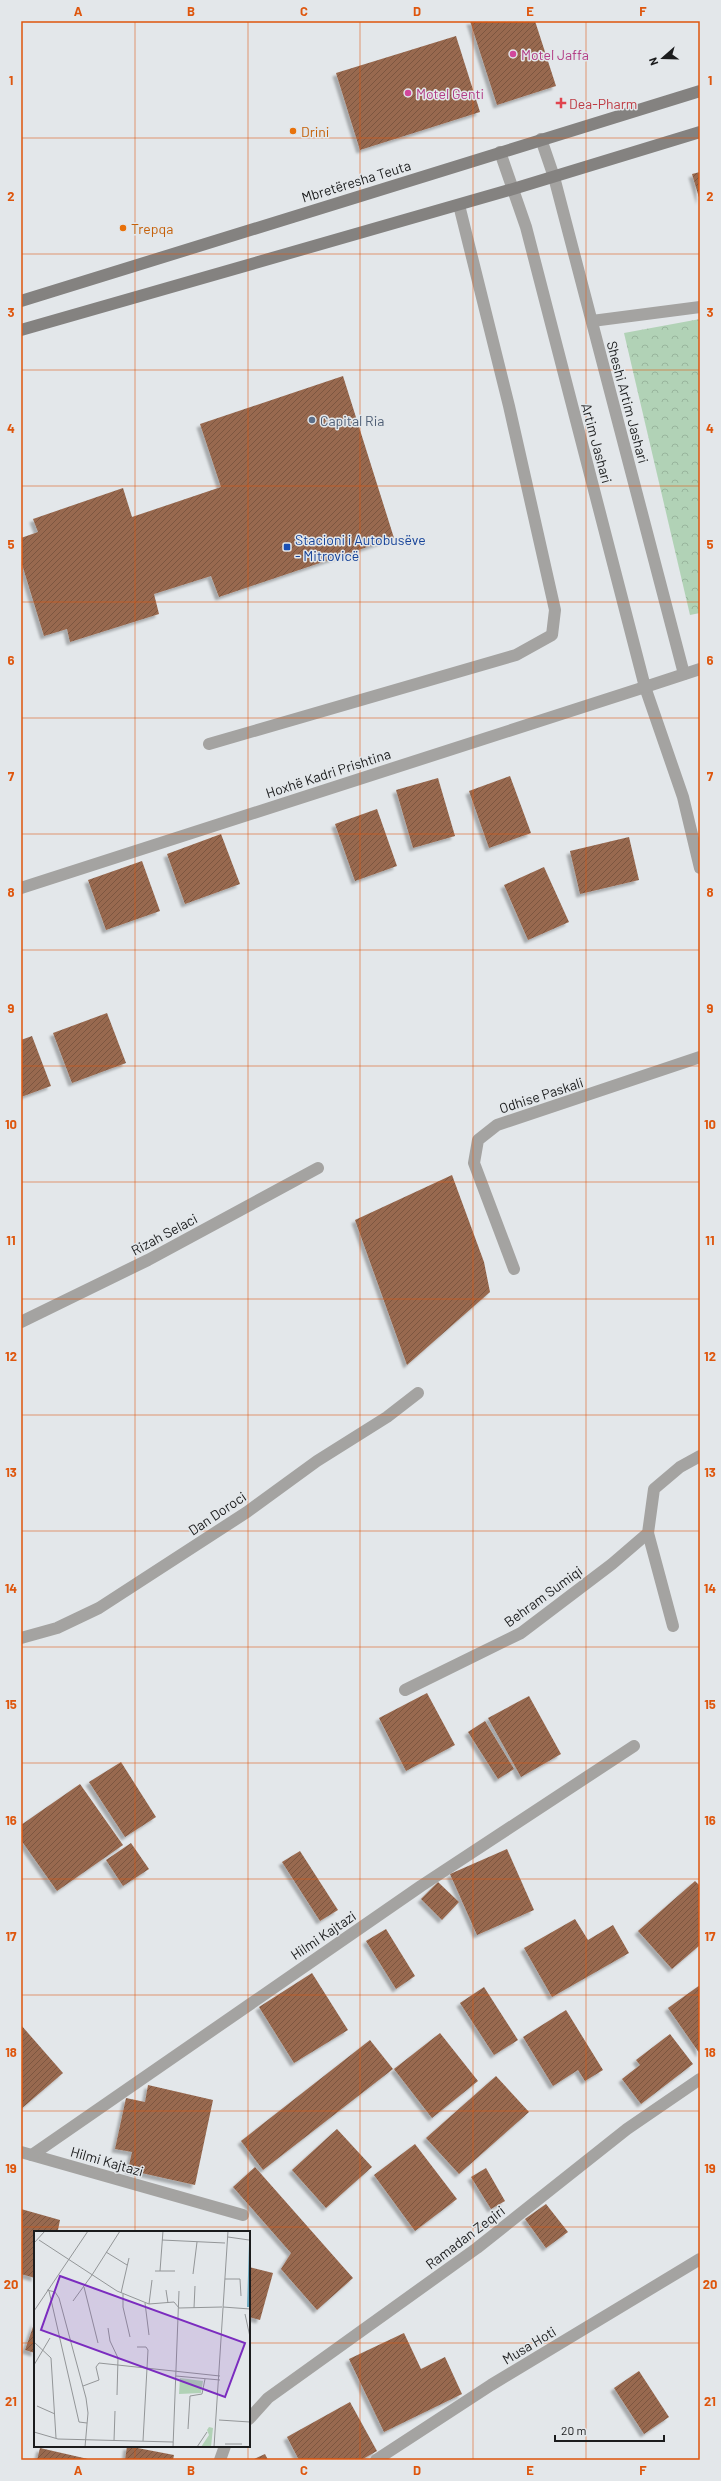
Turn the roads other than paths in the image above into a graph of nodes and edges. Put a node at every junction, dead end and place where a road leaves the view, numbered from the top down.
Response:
1 (700, 91) edge
2 (700, 132) edge
3 (541, 139) junction
4 (500, 152) junction
5 (554, 177) junction
6 (513, 189) junction
7 (459, 205) junction
8 (21, 301) edge
9 (700, 308) edge
10 (592, 322) junction
11 (21, 330) edge
12 (700, 669) edge
13 (684, 674) junction
14 (645, 687) junction
15 (209, 744) dead end
16 (700, 868) edge
17 (21, 888) edge
18 (700, 1057) edge
19 (318, 1168) dead end
20 (514, 1269) dead end
21 (21, 1322) edge
22 (418, 1393) dead end
23 (700, 1456) edge
24 (648, 1532) junction
25 (673, 1626) dead end
26 (21, 1638) edge
27 (405, 1690) dead end
28 (634, 1746) dead end
29 (700, 2079) edge
30 (27, 2154) edge
31 (243, 2215) dead end
32 (700, 2259) edge
33 (250, 2418) edge
34 (225, 2447) edge
35 (220, 2460) edge
36 (376, 2460) edge

1 - 3 main road, Mbretëresha Teuta
2 - 5 main road
3 - 4 main road, Mbretëresha Teuta
3 - 5 street, Sheshi Artim Jashari
4 - 6 street, Artim Jashari
4 - 8 main road, Mbretëresha Teuta
5 - 6 main road
5 - 10 street, Sheshi Artim Jashari
6 - 7 main road
6 - 14 street, Artim Jashari
7 - 11 main road
7 - 15 street
9 - 10 street
10 - 13 street, Sheshi Artim Jashari
12 - 13 street
13 - 14 street
14 - 16 street, Artim Jashari
14 - 17 street, Hoxhë Kadri Prishtina
18 - 20 street, Odhise Paskali
19 - 21 street, Rizah Selaci
22 - 26 street, Dan Doroci
23 - 24 street
24 - 25 street
24 - 27 street, Behram Sumiqi
28 - 30 street, Hilmi Kajtazi
29 - 33 street, Ramadan Zeqiri
30 - 31 street, Hilmi Kajtazi
32 - 36 street, Musa Hoti
34 - 35 street

